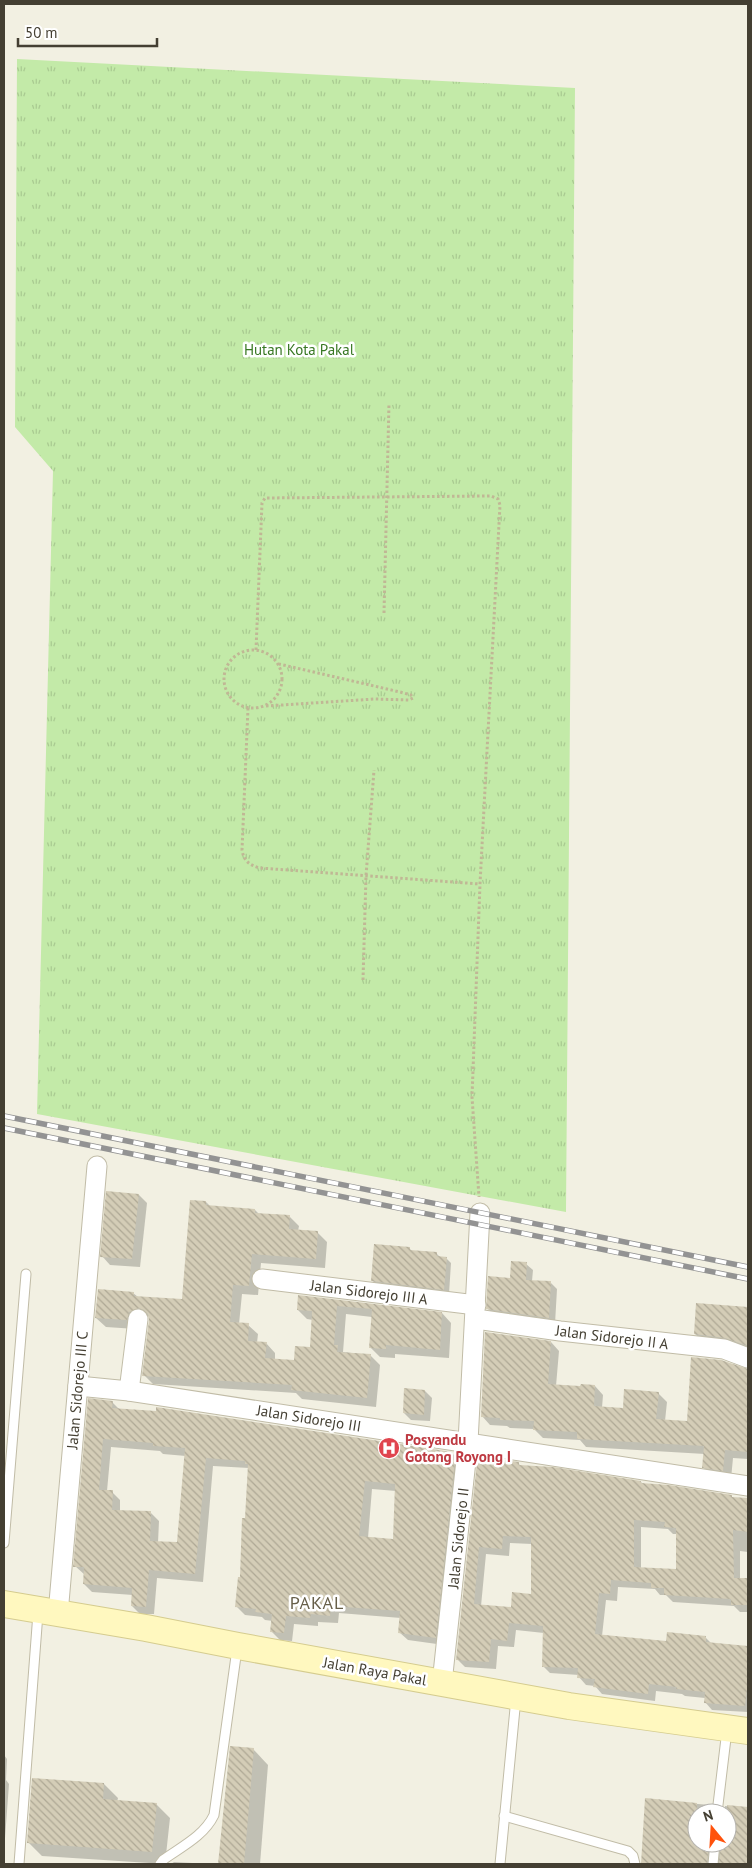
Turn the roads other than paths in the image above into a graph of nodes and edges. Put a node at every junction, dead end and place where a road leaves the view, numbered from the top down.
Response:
1 (97, 1166) dead end
2 (480, 1213) road end
3 (26, 1274) dead end
4 (262, 1279) dead end
5 (476, 1312) junction
6 (138, 1319) dead end
7 (748, 1358) edge
8 (78, 1386) junction
9 (129, 1391) junction
10 (468, 1442) junction
11 (748, 1486) edge
12 (4, 1543) edge
13 (4, 1604) edge
14 (44, 1618) junction
15 (237, 1656) junction
16 (442, 1683) junction
17 (515, 1708) junction
18 (733, 1735) edge
19 (718, 1803) edge
20 (504, 1816) junction
21 (19, 1864) edge
22 (160, 1864) edge
23 (500, 1864) edge
24 (635, 1864) edge

1 - 8 street, Jalan Sidorejo III C
2 - 5 street, Jalan Sidorejo II
3 - 12 lane
4 - 5 street, Jalan Sidorejo III A
5 - 7 street, Jalan Sidorejo II A
5 - 10 street, Jalan Sidorejo II
6 - 9 street
8 - 9 street, Jalan Sidorejo III
8 - 14 street, Jalan Sidorejo III C
9 - 10 street, Jalan Sidorejo III
10 - 11 street, Jalan Sidorejo III
10 - 16 street, Jalan Sidorejo II
13 - 14 main road, Jalan Raya Pakal
14 - 15 main road, Jalan Raya Pakal
14 - 21 lane
15 - 16 main road, Jalan Raya Pakal
15 - 22 lane
16 - 17 main road, Jalan Raya Pakal
17 - 18 main road, Jalan Raya Pakal
17 - 20 lane
18 - 19 lane
20 - 23 lane
20 - 24 lane

